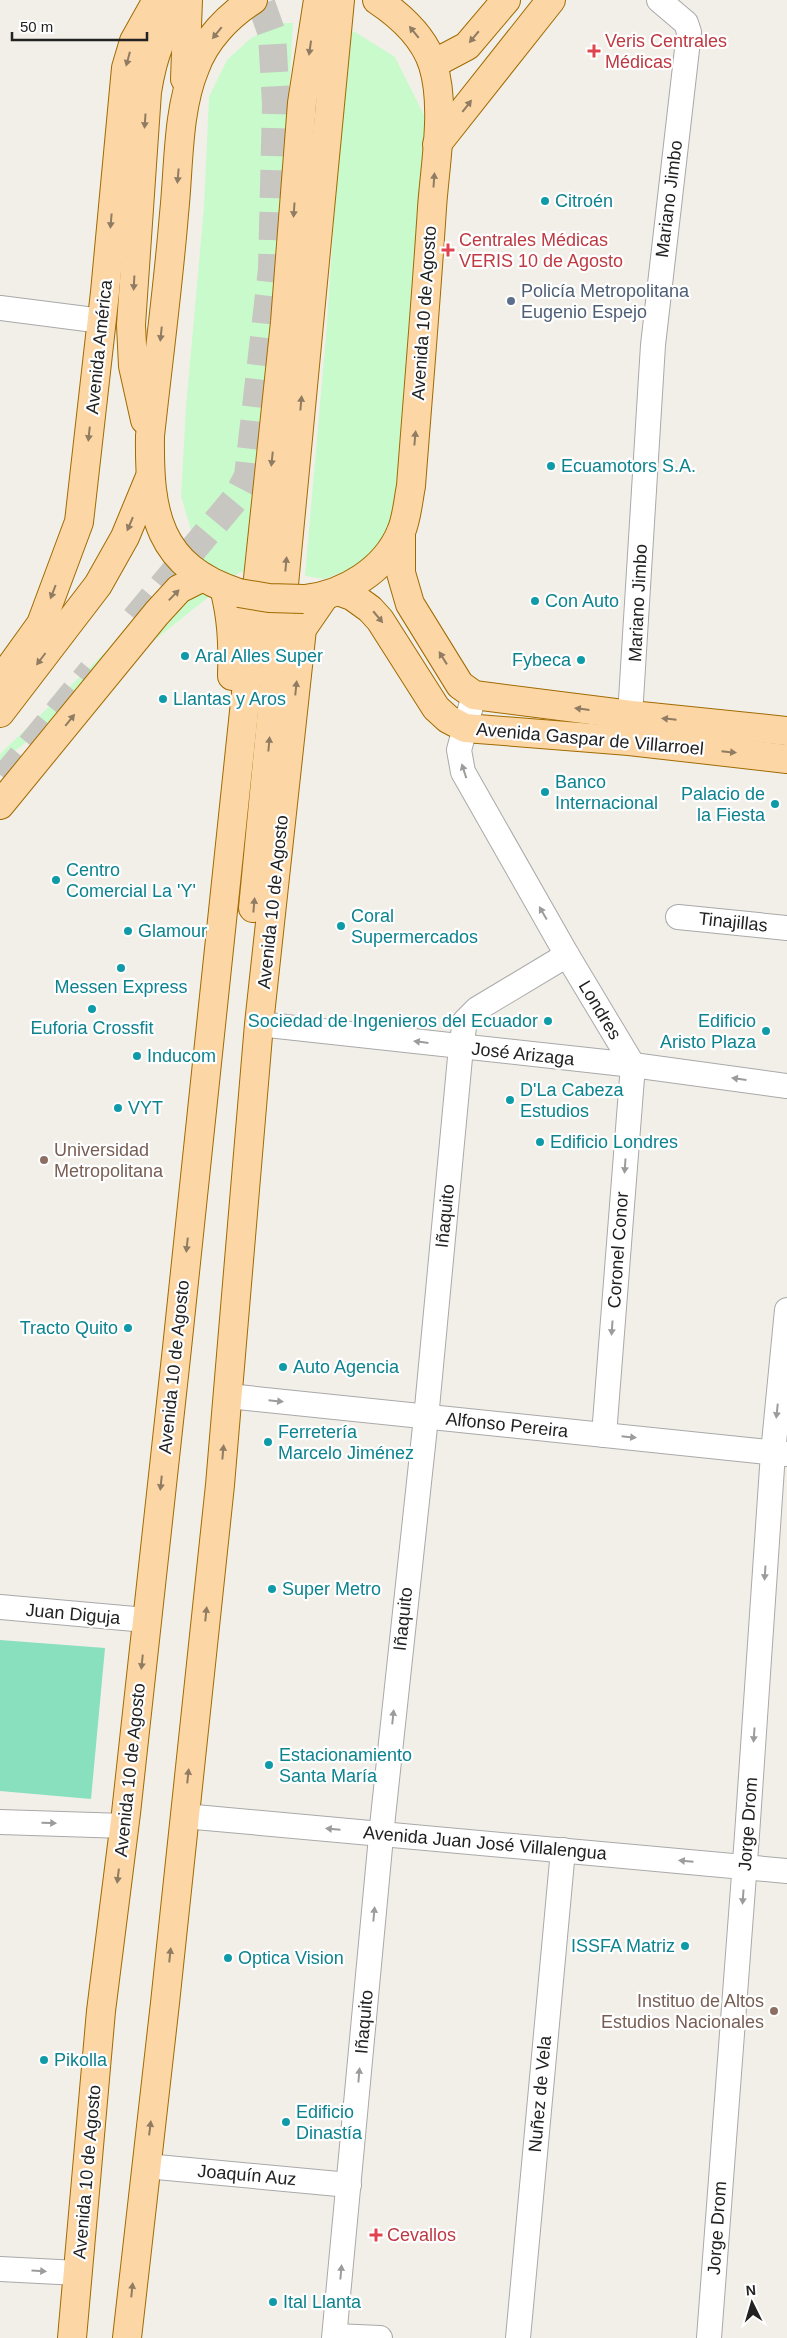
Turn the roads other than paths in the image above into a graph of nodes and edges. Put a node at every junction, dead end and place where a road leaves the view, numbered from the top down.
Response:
1 (157, 0) edge
2 (187, 0) edge
3 (253, 0) edge
4 (318, 0) edge
5 (340, 0) edge
6 (506, 0) edge
7 (551, 0) edge
8 (659, 0) edge
9 (383, 2) edge
10 (433, 64) junction
11 (184, 110) junction
12 (437, 144) junction
13 (0, 308) edge
14 (102, 321) junction
15 (150, 436) junction
16 (149, 479) junction
17 (401, 532) junction
18 (222, 586) junction
19 (322, 596) junction
20 (0, 681) edge
21 (474, 695) junction
22 (0, 713) edge
23 (465, 728) junction
24 (630, 728) junction
25 (787, 731) edge
26 (787, 759) edge
27 (0, 805) edge
28 (678, 916) dead end
29 (787, 928) edge
30 (567, 955) junction
31 (259, 1024) junction
32 (461, 1047) junction
33 (633, 1065) junction
34 (787, 1086) edge
35 (191, 1202) junction
36 (244, 1215) junction
37 (787, 1310) edge
38 (228, 1396) junction
39 (424, 1417) junction
40 (604, 1434) junction
41 (780, 1453) edge
42 (0, 1607) edge
43 (146, 1620) junction
44 (184, 1816) junction
45 (0, 1822) edge
46 (125, 1826) junction
47 (381, 1834) junction
48 (563, 1850) junction
49 (745, 1867) junction
50 (787, 1871) edge
51 (166, 2003) junction
52 (101, 2011) junction
53 (146, 2166) junction
54 (349, 2185) junction
55 (0, 2269) edge
56 (78, 2272) junction
57 (335, 2337) edge
58 (72, 2338) edge
59 (89, 2338) edge
60 (109, 2338) edge
61 (127, 2338) edge
62 (380, 2338) edge
63 (518, 2338) edge
64 (709, 2338) edge

1 -> 14 main road, Avenida América
2 - 11 main road
2 -> 15 main road
3 -> 11 main road
4 -> 35 main road, Avenida 10 de Agosto
36 -> 5 main road, Avenida 10 de Agosto
6 -> 10 main road
12 -> 7 main road
8 - 24 street, Mariano Jimbo
10 -> 9 main road, Avenida 10 de Agosto
10 - 12 main road, Avenida 10 de Agosto
11 -> 15 main road
17 -> 12 main road, Avenida 10 de Agosto
13 - 14 street
14 -> 20 main road, Avenida América
15 - 16 main road
16 - 18 main road
16 -> 22 main road
17 - 19 main road, Avenida 10 de Agosto
21 -> 17 main road, Avenida Gaspar de Villarroel
18 - 19 main road, bridge
27 -> 18 main road
18 - 35 main road, Avenida 10 de Agosto
19 -> 23 main road, Avenida Gaspar de Villarroel
31 -> 19 main road, Avenida 10 de Agosto
21 - 23 street, Londres
24 -> 21 main road, Avenida Gaspar de Villarroel
23 - 24 main road, Avenida Gaspar de Villarroel
30 -> 23 street, Londres
25 -> 24 main road, Avenida Gaspar de Villarroel
24 -> 26 main road, Avenida Gaspar de Villarroel
28 - 29 street, Tinajillas
30 - 32 street, Iñaquito
30 - 33 street, Londres
32 -> 31 street, José Arizaga
31 - 36 main road, Avenida 10 de Agosto
32 - 33 street, José Arizaga
32 - 39 street, Iñaquito
34 -> 33 street, José Arizaga
33 -> 40 street, Coronel Conor
35 -> 43 main road, Avenida 10 de Agosto
36 - 38 main road, Avenida 10 de Agosto
37 -> 41 street, Jorge Drom
38 -> 39 street, Alfonso Pereira
44 -> 38 main road, Avenida 10 de Agosto
39 - 40 street, Alfonso Pereira
47 -> 39 street, Iñaquito
40 -> 41 street, Alfonso Pereira
41 -> 49 street, Jorge Drom
42 - 43 street, Juan Diguja
43 -> 46 main road, Avenida 10 de Agosto
47 -> 44 street, Avenida Juan José Villalengua
51 -> 44 main road, Avenida 10 de Agosto
45 -> 46 street
46 -> 52 main road, Avenida 10 de Agosto
47 - 48 street, Avenida Juan José Villalengua
54 -> 47 street, Iñaquito
49 -> 48 street, Avenida Juan José Villalengua
48 - 63 street, Nuñez de Vela
49 - 50 street, Avenida Juan José Villalengua
49 -> 64 street, Jorge Drom
53 -> 51 main road, Avenida 10 de Agosto
51 - 60 main road
52 - 56 main road, Avenida 10 de Agosto
52 - 59 main road
53 - 54 street, Joaquín Auz
61 -> 53 main road, Avenida 10 de Agosto
57 -> 54 street, Iñaquito
55 -> 56 street
56 - 58 main road, Avenida 10 de Agosto
57 - 62 street

